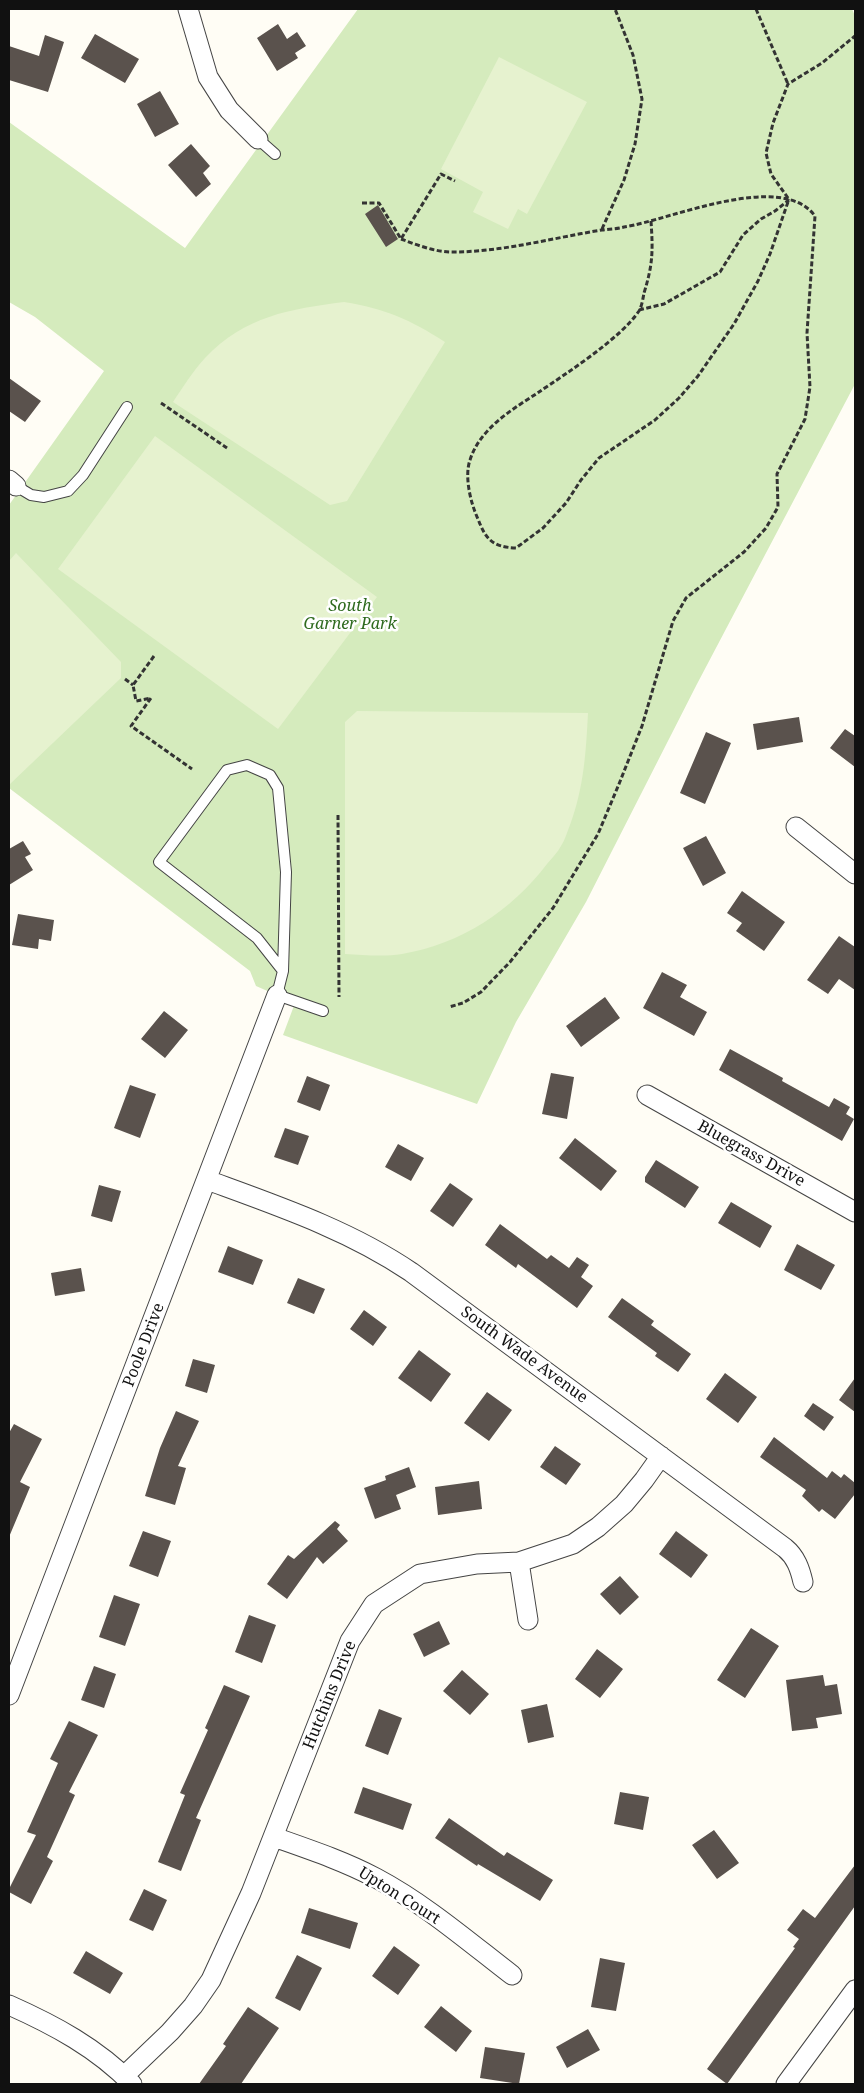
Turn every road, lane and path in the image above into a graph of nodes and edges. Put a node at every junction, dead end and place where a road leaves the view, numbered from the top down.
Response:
1 (188, 9) edge
2 (615, 9) edge
3 (756, 9) edge
4 (855, 36) edge
5 (788, 84) junction
6 (258, 139) joint
7 (275, 154) dead end
8 (455, 181) dead end
9 (789, 199) junction
10 (362, 203) dead end
11 (651, 222) junction
12 (601, 230) junction
13 (401, 239) junction
14 (639, 310) junction
15 (160, 403) dead end
16 (127, 407) dead end
17 (227, 448) dead end
18 (12, 483) edge
19 (154, 656) dead end
20 (125, 679) dead end
21 (134, 685) junction
22 (192, 769) dead end
23 (338, 816) dead end
24 (796, 828) dead end
25 (855, 874) edge
26 (283, 971) junction
27 (277, 994) junction
28 (339, 997) dead end
29 (449, 1007) dead end
30 (323, 1011) dead end
31 (647, 1095) dead end
32 (207, 1180) junction
33 (855, 1212) edge
34 (661, 1456) junction
35 (519, 1562) junction
36 (803, 1582) dead end
37 (528, 1620) dead end
38 (9, 1691) edge
39 (274, 1837) junction
40 (512, 1975) dead end
41 (855, 1991) edge
42 (9, 2005) edge
43 (128, 2080) edge
44 (786, 2084) edge

1 - 6 street
2 - 12 path
3 - 5 path
4 - 5 path
5 - 9 path
6 - 7 lane
8 - 13 path
9 - 11 path
9 - 14 path
9 - 14 path
9 - 29 path
10 - 13 path
11 - 12 path
11 - 14 path
12 - 13 path
15 - 17 path
16 - 18 lane
19 - 21 path
20 - 21 path
21 - 22 path
23 - 28 path
24 - 25 street
26 - 26 lane
26 - 27 lane
27 - 30 lane
27 - 32 street, Poole Drive
31 - 33 street, Bluegrass Drive
32 - 34 street, South Wade Avenue
32 - 38 street, Poole Drive
34 - 35 street, Hutchins Drive
34 - 36 street, South Wade Avenue
35 - 37 street
35 - 39 street, Hutchins Drive
39 - 40 street, Upton Court
39 - 43 street, Hutchins Drive
41 - 44 street
42 - 43 street

